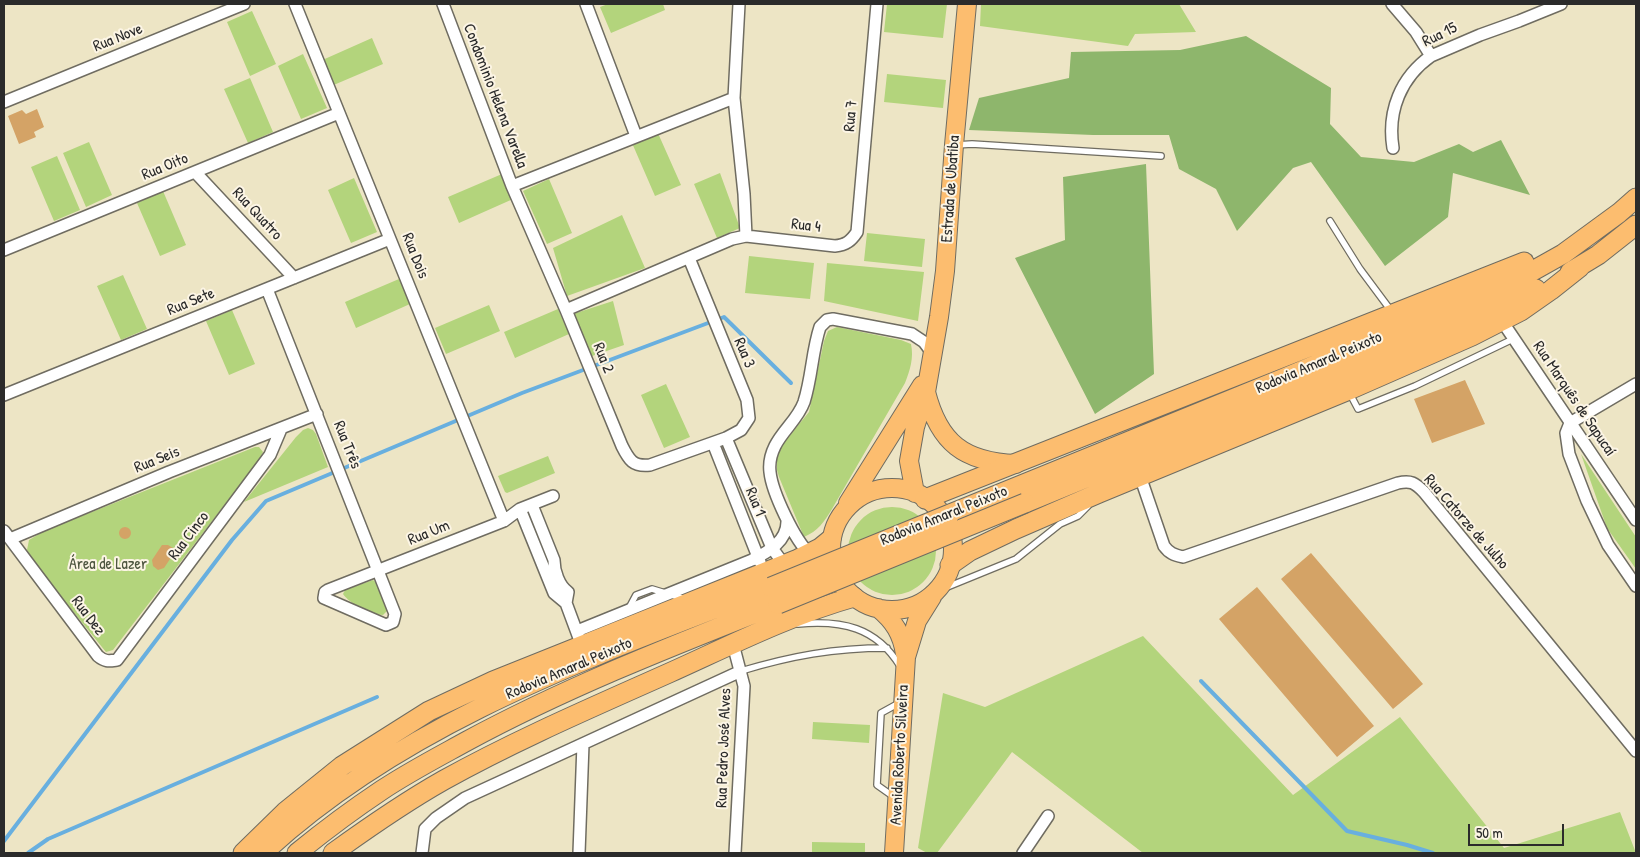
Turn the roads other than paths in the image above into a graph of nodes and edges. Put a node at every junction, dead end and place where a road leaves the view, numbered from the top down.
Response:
1 (244, 4) edge
2 (295, 4) edge
3 (443, 4) edge
4 (586, 4) edge
5 (877, 4) edge
6 (967, 4) edge
7 (1392, 4) edge
8 (1561, 4) edge
9 (738, 7) edge
10 (1431, 56) junction
11 (734, 98) junction
12 (4, 102) edge
13 (339, 113) junction
14 (636, 136) junction
15 (954, 145) junction
16 (1393, 148) dead end
17 (1161, 156) dead end
18 (195, 172) junction
19 (512, 186) junction
20 (1636, 198) edge
21 (1330, 220) dead end
22 (1636, 225) edge
23 (1600, 227) junction
24 (857, 232) joint
25 (746, 236) junction
26 (390, 239) junction
27 (4, 250) edge
28 (689, 258) junction
29 (1580, 267) junction
30 (294, 278) junction
31 (267, 290) junction
32 (566, 310) junction
33 (1394, 314) junction
34 (1502, 321) junction
35 (1514, 339) junction
36 (933, 354) junction
37 (928, 374) junction
38 (1636, 384) edge
39 (1348, 390) junction
40 (926, 392) junction
41 (4, 396) edge
42 (317, 414) junction
43 (1570, 424) junction
44 (282, 429) junction
45 (726, 438) junction
46 (713, 443) junction
47 (1016, 464) junction
48 (1140, 476) junction
49 (1099, 493) junction
50 (1022, 494) junction
51 (553, 496) dead end
52 (920, 496) junction
53 (532, 505) junction
54 (520, 509) junction
55 (841, 515) junction
56 (787, 520) junction
57 (1636, 520) edge
58 (504, 521) junction
59 (7, 535) edge
60 (832, 539) junction
61 (772, 548) junction
62 (810, 554) junction
63 (786, 564) junction
64 (950, 565) junction
65 (378, 570) junction
66 (767, 580) junction
67 (1636, 586) edge
68 (934, 592) junction
69 (669, 594) junction
70 (854, 597) junction
71 (567, 598) junction
72 (692, 602) junction
73 (878, 608) junction
74 (395, 614) joint
75 (621, 621) junction
76 (776, 626) junction
77 (579, 638) junction
78 (734, 644) junction
79 (887, 648) junction
80 (906, 657) junction
81 (117, 660) joint
82 (741, 671) junction
83 (905, 681) junction
84 (583, 744) junction
85 (1636, 751) edge
86 (1048, 816) dead end
87 (243, 853) edge
88 (263, 853) edge
89 (297, 853) edge
90 (333, 853) edge
91 (422, 853) edge
92 (579, 853) edge
93 (736, 853) edge
94 (894, 853) edge
95 (1024, 853) edge

1 - 12 street, Rua Nove
2 - 13 street, Rua Dois
3 - 19 street, Condominio Helena Varella
4 - 14 street
5 - 24 street, Rua 7
6 - 15 main road, Estrada de Ubatiba
7 - 10 street
8 - 10 street, Rua 15
9 - 11 street
10 - 16 street, Rua 15
11 - 14 street, Condominio Helena Varella
11 - 25 street
13 - 18 street, Rua Oito
13 - 26 street, Rua Dois
14 - 19 street, Condominio Helena Varella
15 - 17 lane
15 - 36 main road, Estrada de Ubatiba
18 - 27 street, Rua Oito
18 - 30 street, Rua Quatro
19 - 32 street, Rua 2
20 - 23 highway, Rodovia Amaral Peixoto
21 - 33 lane
22 - 29 highway, Rodovia Amaral Peixoto
23 - 33 highway
23 - 50 highway, Rodovia Amaral Peixoto
24 - 25 street, Rua 4
25 - 28 street
26 - 30 street, Rua Sete
26 - 58 street, Rua Dois
28 - 32 street
28 - 45 street, Rua 3
29 - 34 highway
29 - 50 highway, Rodovia Amaral Peixoto
30 - 31 street, Rua Sete
31 - 41 street, Rua Sete
31 - 42 street, Rua Três
32 - 46 street, Rua 2
33 - 47 highway
34 - 35 street, Rua Marquês de Sapucaí
34 - 39 highway
35 - 39 lane
35 - 43 street, Rua Marquês de Sapucaí
36 - 37 main road, Estrada de Ubatiba
36 - 56 street
37 - 40 main road, Estrada de Ubatiba
37 - 55 main road, Estrada de Ubatiba
38 - 43 street
39 - 48 highway
40 - 47 main road
40 - 52 main road, Estrada de Ubatiba
42 - 44 street, Rua Seis
42 - 65 street, Rua Três
43 - 57 street, Rua Marquês de Sapucaí
43 - 67 street
44 - 59 street, Rua Seis
44 - 81 street, Rua Cinco
45 - 46 street, Rua 3
45 - 61 street, Rua 1
46 - 66 street, Rua 1
47 - 52 highway
48 - 49 highway
48 - 85 street, Rua Catorze de Julho
49 - 64 highway
49 - 68 lane
50 - 66 highway, Rodovia Amaral Peixoto, bridge
51 - 53 street, Rua Um
52 - 55 main road
52 - 64 main road
53 - 54 street, Rua Um
53 - 71 street
54 - 58 street, Rua Um
54 - 71 street
55 - 60 main road
56 - 61 street
56 - 62 street
58 - 65 street, Rua Um
59 - 81 street, Rua Dez
60 - 62 highway
60 - 70 main road
61 - 63 street, Rua 1
61 - 66 street
62 - 63 highway
63 - 66 highway
64 - 68 main road
65 - 74 street, Rua Três
65 - 74 street, Rua Um
66 - 69 street
66 - 72 highway
66 - 88 highway, Rodovia Amaral Peixoto
66 - 89 highway, Rodovia Amaral Peixoto
68 - 73 main road
68 - 80 main road, Avenida Roberto Silveira
69 - 72 lane
69 - 75 street
70 - 73 main road
70 - 76 highway
71 - 77 street
72 - 75 highway
73 - 80 main road, Avenida Roberto Silveira
75 - 77 highway
76 - 78 highway
76 - 79 lane
77 - 87 highway
78 - 82 street, Rua Pedro José Alves
78 - 90 highway
79 - 82 lane
79 - 83 lane
80 - 83 main road, Avenida Roberto Silveira
82 - 84 street
82 - 93 street, Rua Pedro José Alves
83 - 94 main road, Avenida Roberto Silveira
84 - 91 street
84 - 92 street
86 - 95 street

